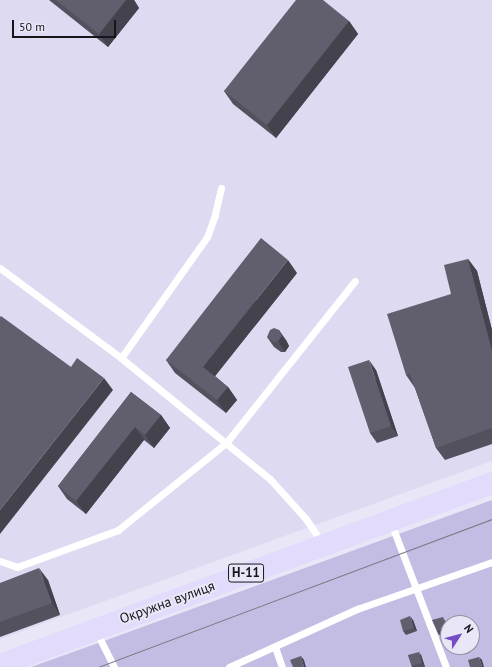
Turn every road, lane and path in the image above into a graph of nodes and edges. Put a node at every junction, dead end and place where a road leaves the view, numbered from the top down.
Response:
1 (221, 188) dead end
2 (0, 268) edge
3 (355, 282) dead end
4 (121, 358) junction
5 (226, 443) junction
6 (492, 483) edge
7 (390, 520) junction
8 (323, 545) junction
9 (0, 561) edge
10 (492, 562) edge
11 (417, 590) junction
12 (95, 629) junction
13 (275, 647) junction
14 (0, 665) edge
15 (114, 667) edge
16 (229, 667) edge
17 (282, 667) edge
18 (446, 667) edge

1 - 4 lane
2 - 4 lane
3 - 5 lane
4 - 5 lane
5 - 8 lane
5 - 9 lane
6 - 7 main road, Окружна вулиця / Н-11
7 - 8 main road, Окружна вулиця / Н-11
7 - 11 lane
8 - 12 main road, Окружна вулиця / Н-11
10 - 11 lane
11 - 13 lane
11 - 18 lane
12 - 14 main road, Окружна вулиця / Н-11
12 - 15 lane
13 - 16 lane
13 - 17 lane

